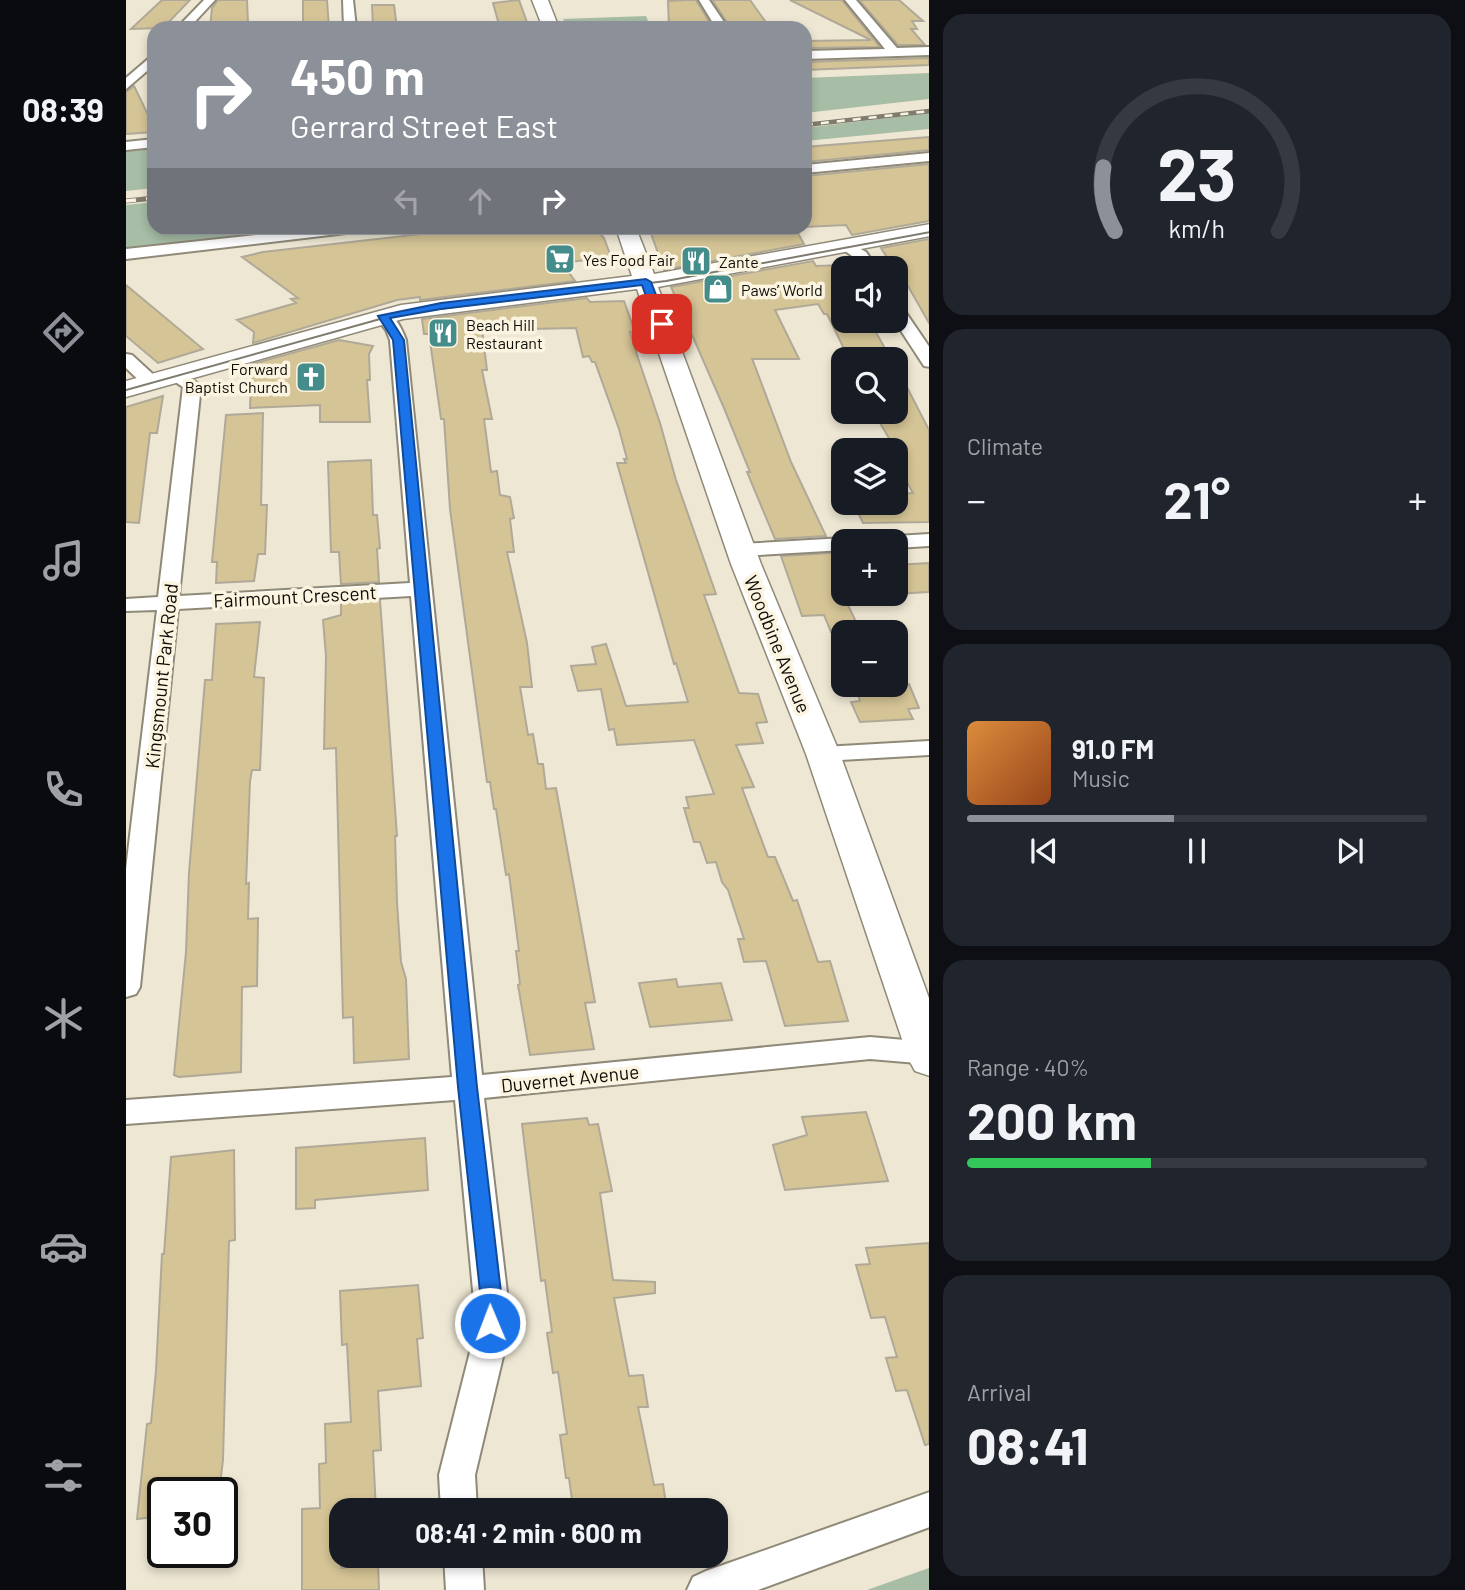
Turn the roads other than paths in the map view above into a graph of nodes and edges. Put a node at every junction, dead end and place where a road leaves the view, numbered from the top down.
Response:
1 (210, 0) edge
2 (348, 0) edge
3 (540, 0) edge
4 (704, 0) edge
5 (850, 0) edge
6 (190, 21) edge
7 (350, 21) edge
8 (548, 21) edge
9 (718, 21) edge
10 (929, 51) edge
11 (894, 52) junction
12 (812, 55) edge
13 (147, 65) edge
14 (147, 80) edge
15 (129, 83) edge
16 (147, 144) edge
17 (126, 146) edge
18 (929, 157) edge
19 (812, 168) edge
20 (929, 230) edge
21 (293, 235) edge
22 (629, 235) edge
23 (846, 246) junction
24 (126, 254) edge
25 (862, 256) edge
26 (646, 282) junction
27 (383, 316) junction
28 (908, 329) edge
29 (126, 359) edge
30 (929, 362) edge
31 (162, 378) junction
32 (126, 389) edge
33 (929, 540) edge
34 (908, 541) edge
35 (831, 545) edge
36 (741, 550) junction
37 (421, 589) junction
38 (169, 603) junction
39 (126, 605) edge
40 (929, 748) edge
41 (823, 754) junction
42 (126, 987) edge
43 (928, 1055) edge
44 (468, 1087) junction
45 (126, 1112) edge
46 (458, 1498) edge
47 (929, 1509) edge
48 (464, 1568) edge
49 (465, 1590) edge
50 (706, 1590) edge

1 - 6 street
2 - 7 street
3 - 8 main road
4 - 9 street
5 - 11 street
10 - 11 street
11 - 12 street
13 - 15 street
14 - 15 street
16 - 17 street
18 - 19 street
20 - 23 main road
21 - 24 street
22 - 26 main road, Woodbine Avenue
23 - 25 street
23 - 26 main road
26 - 27 main road
26 - 36 main road, Woodbine Avenue
27 - 31 main road
27 - 37 street
28 - 30 street
29 - 31 street, Kingsmount Park Road
31 - 32 main road
31 - 38 street, Kingsmount Park Road
33 - 34 street
35 - 36 street
36 - 41 main road, Woodbine Avenue
37 - 38 street, Fairmount Crescent
37 - 44 street
38 - 39 street, Fairmount Crescent
38 - 42 street, Kingsmount Park Road
40 - 41 street
41 - 43 main road, Woodbine Avenue
43 - 44 street, Duvernet Avenue
44 - 45 street, Duvernet Avenue
44 - 46 street
47 - 50 street
48 - 49 street

